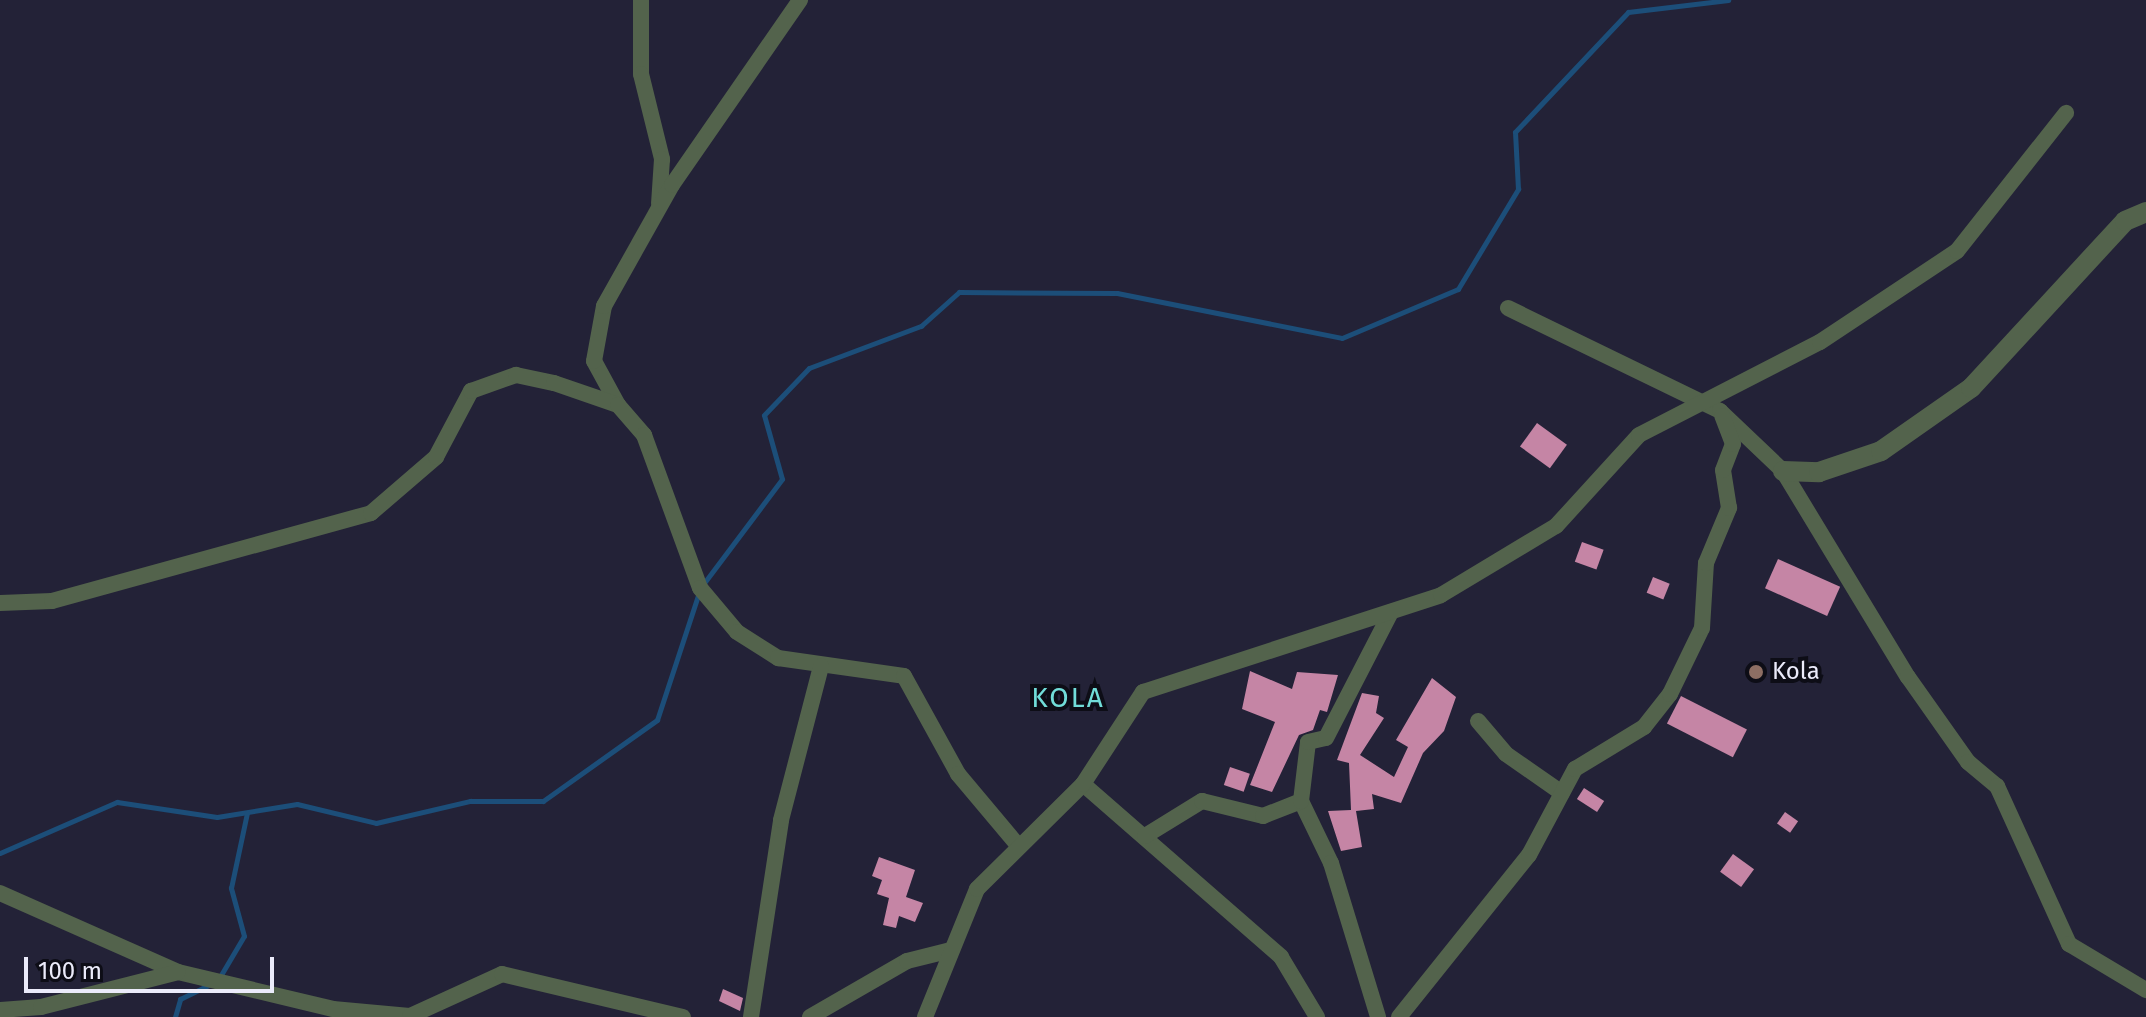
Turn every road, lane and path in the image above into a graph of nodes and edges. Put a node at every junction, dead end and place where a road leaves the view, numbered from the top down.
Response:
1 (641, 0) edge
2 (800, 0) edge
3 (2066, 113) dead end
4 (659, 209) junction
5 (2146, 212) edge
6 (1508, 308) dead end
7 (1700, 404) junction
8 (618, 405) junction
9 (1720, 411) junction
10 (1783, 471) junction
11 (0, 603) edge
12 (1391, 612) junction
13 (821, 666) junction
14 (1478, 721) dead end
15 (1083, 784) junction
16 (1562, 793) junction
17 (1301, 801) junction
18 (1145, 836) junction
19 (1016, 843) junction
20 (0, 893) edge
21 (951, 950) junction
22 (178, 972) junction
23 (2146, 990) edge
24 (0, 1010) edge
25 (408, 1016) edge
26 (683, 1017) edge
27 (751, 1017) edge
28 (810, 1017) edge
29 (925, 1017) edge
30 (1317, 1017) edge
31 (1378, 1017) edge
32 (1399, 1017) edge

1 - 4 street
2 - 4 street
3 - 7 street
4 - 8 street
5 - 10 street
6 - 7 street
7 - 9 street
7 - 12 street
8 - 11 street
8 - 13 street
9 - 10 street
9 - 16 street
10 - 23 street
12 - 15 street
12 - 17 street
13 - 19 street
13 - 27 street
14 - 16 street
15 - 18 street
15 - 19 street
16 - 32 street
17 - 18 street
17 - 31 street
18 - 30 street
19 - 21 street
20 - 22 street
21 - 28 street
21 - 29 street
22 - 24 street
22 - 25 street
25 - 26 street

